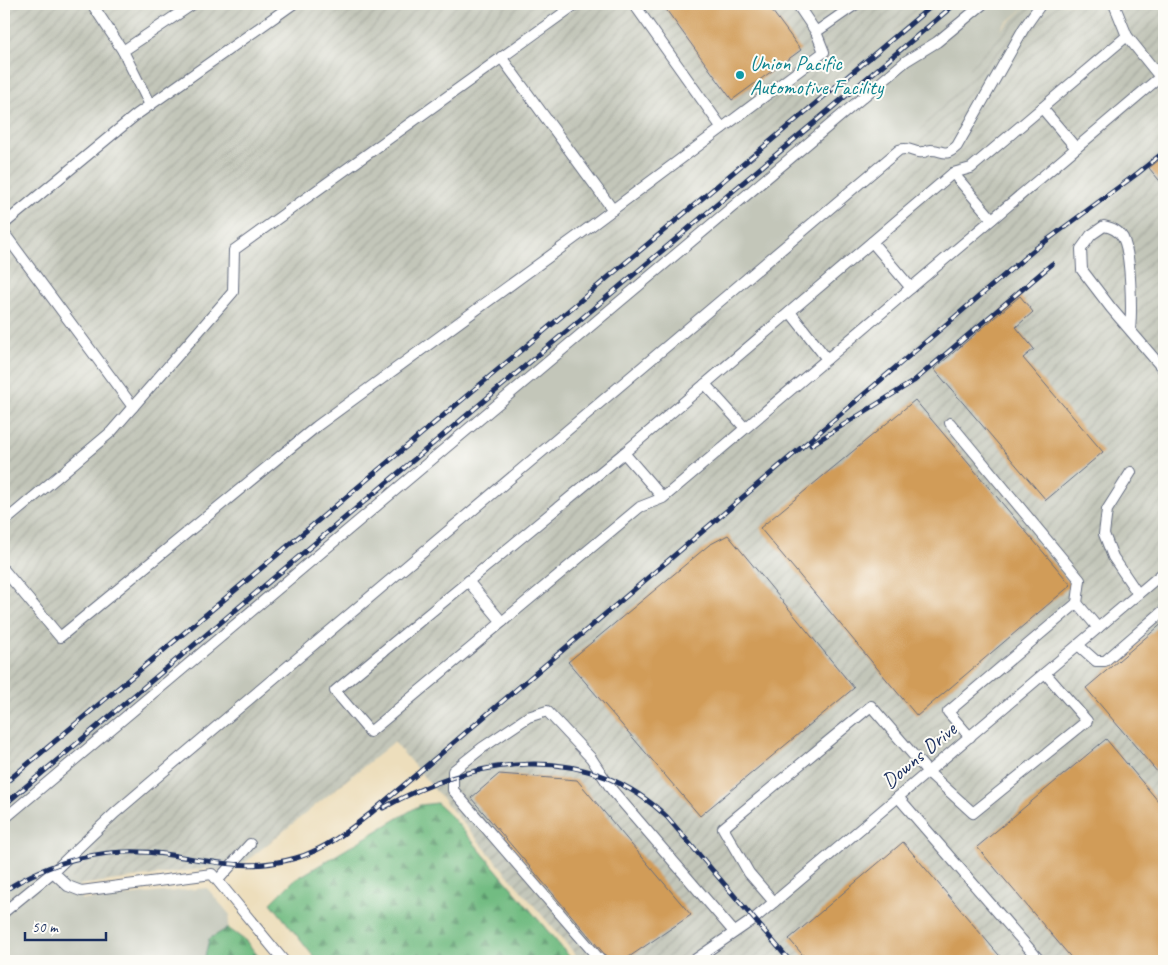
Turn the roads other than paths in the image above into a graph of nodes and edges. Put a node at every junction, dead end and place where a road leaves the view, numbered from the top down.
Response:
1 (92, 4) edge
2 (193, 4) edge
3 (293, 4) edge
4 (576, 4) edge
5 (634, 4) edge
6 (797, 4) edge
7 (856, 4) edge
8 (982, 4) edge
9 (1041, 4) edge
10 (1116, 8) edge
11 (816, 32) junction
12 (1127, 36) junction
13 (123, 51) junction
14 (501, 58) junction
15 (150, 105) junction
16 (1042, 108) junction
17 (722, 128) junction
18 (1076, 148) junction
19 (953, 173) junction
20 (613, 210) junction
21 (992, 219) junction
22 (4, 224) edge
23 (4, 233) edge
24 (872, 242) junction
25 (911, 288) junction
26 (790, 312) junction
27 (1130, 329) junction
28 (827, 359) junction
29 (1164, 370) edge
30 (705, 384) junction
31 (133, 406) junction
32 (950, 423) dead end
33 (745, 428) junction
34 (624, 453) junction
35 (1131, 472) dead end
36 (662, 498) junction
37 (4, 522) edge
38 (4, 570) edge
39 (1163, 575) edge
40 (468, 581) junction
41 (1138, 594) junction
42 (1078, 603) junction
43 (1164, 610) edge
44 (502, 622) junction
45 (1098, 628) junction
46 (1078, 645) junction
47 (1045, 673) junction
48 (970, 737) junction
49 (928, 772) junction
50 (898, 797) junction
51 (4, 819) edge
52 (250, 844) dead end
53 (53, 872) junction
54 (218, 880) junction
55 (774, 902) junction
56 (4, 912) edge
57 (734, 932) junction
58 (284, 961) edge
59 (601, 961) edge
60 (693, 961) edge
61 (1040, 961) edge

1 - 13 street
2 - 13 street
3 - 15 street
4 - 14 street
5 - 17 street
6 - 11 street
7 - 11 street
8 - 51 street
9 - 53 street
10 - 12 street
11 - 17 street
12 - 16 street
12 - 18 street
13 - 15 street
14 - 20 street
14 - 31 street
15 - 22 street
16 - 18 street
16 - 19 street
17 - 20 street
18 - 21 street
19 - 21 street
19 - 24 street
20 - 38 street
21 - 25 street
23 - 31 street
24 - 25 street
24 - 26 street
25 - 28 street
26 - 28 street
26 - 30 street
27 - 27 street
27 - 29 street
28 - 33 street
30 - 33 street
30 - 34 street
31 - 37 street
32 - 42 street
33 - 36 street
34 - 36 street
34 - 40 street
35 - 41 street
36 - 44 street
39 - 41 street, Downs Drive
40 - 44 street
40 - 44 street
41 - 45 street, Downs Drive
42 - 45 street
42 - 48 street
43 - 46 street
45 - 46 street, Downs Drive
46 - 47 street, Downs Drive
47 - 48 street, Downs Drive
47 - 49 street
48 - 49 street, Downs Drive
49 - 50 street, Downs Drive
49 - 55 street
50 - 55 street, Downs Drive
50 - 61 street
52 - 54 street
53 - 54 street
53 - 56 street
54 - 58 street
55 - 57 street, Downs Drive
57 - 59 street
57 - 60 street, Downs Drive

